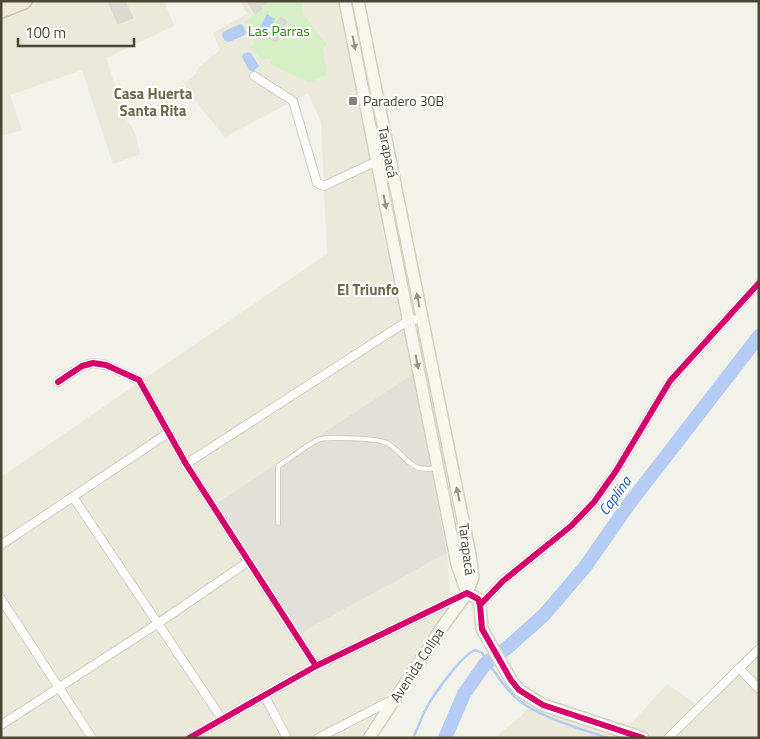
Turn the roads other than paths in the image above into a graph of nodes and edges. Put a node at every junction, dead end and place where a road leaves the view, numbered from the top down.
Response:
1 (24, 1) edge
2 (345, 1) edge
3 (358, 1) edge
4 (2, 7) edge
5 (254, 76) dead end
6 (374, 83) junction
7 (362, 86) junction
8 (377, 161) junction
9 (392, 172) junction
10 (380, 174) junction
11 (406, 239) junction
12 (393, 242) junction
13 (759, 283) edge
14 (422, 319) junction
15 (409, 320) junction
16 (58, 382) dead end
17 (168, 433) junction
18 (186, 464) junction
19 (452, 465) junction
20 (438, 468) junction
21 (73, 497) junction
22 (278, 523) dead end
23 (1, 545) edge
24 (249, 562) junction
25 (467, 593) junction
26 (1, 599) edge
27 (480, 605) junction
28 (157, 624) junction
29 (759, 649) edge
30 (316, 666) junction
31 (739, 668) junction
32 (59, 686) junction
33 (759, 689) edge
34 (264, 695) junction
35 (396, 698) junction
36 (222, 719) junction
37 (1, 725) edge
38 (92, 738) edge
39 (189, 738) edge
40 (287, 738) edge
41 (318, 738) edge
42 (369, 738) edge
43 (643, 738) edge
44 (668, 738) edge

1 - 4 highway
2 -> 7 main road, Tarapacá
3 - 6 main road, Tarapacá
5 - 8 street
6 - 7 main road
6 - 9 main road, Tarapacá
7 - 8 main road, Tarapacá
8 - 10 main road, Tarapacá
9 - 10 main road
9 - 11 main road, Tarapacá
10 -> 12 main road, Tarapacá
11 - 12 main road
14 -> 11 main road, Tarapacá
12 - 15 main road, Tarapacá
13 - 27 street
14 - 15 street
14 - 19 main road, Tarapacá
15 - 18 street
15 -> 20 main road, Tarapacá
16 - 17 street
17 - 18 street
17 - 21 street
18 - 24 street
19 - 20 main road
25 -> 19 main road, Tarapacá
20 - 22 lane
20 - 25 main road, Tarapacá
21 - 23 street
21 - 28 street
24 - 28 street
24 - 30 street
25 - 27 main road
25 - 30 street
25 - 35 main road, Avenida Collpa
26 - 32 street
27 - 43 main road
28 - 32 street
28 - 36 street
29 - 31 street
30 - 34 street
31 - 33 street
31 - 44 street
32 - 37 street
32 - 38 street
34 - 36 street
34 - 40 street
35 - 41 street
35 - 42 main road, Avenida Collpa
36 - 39 street

